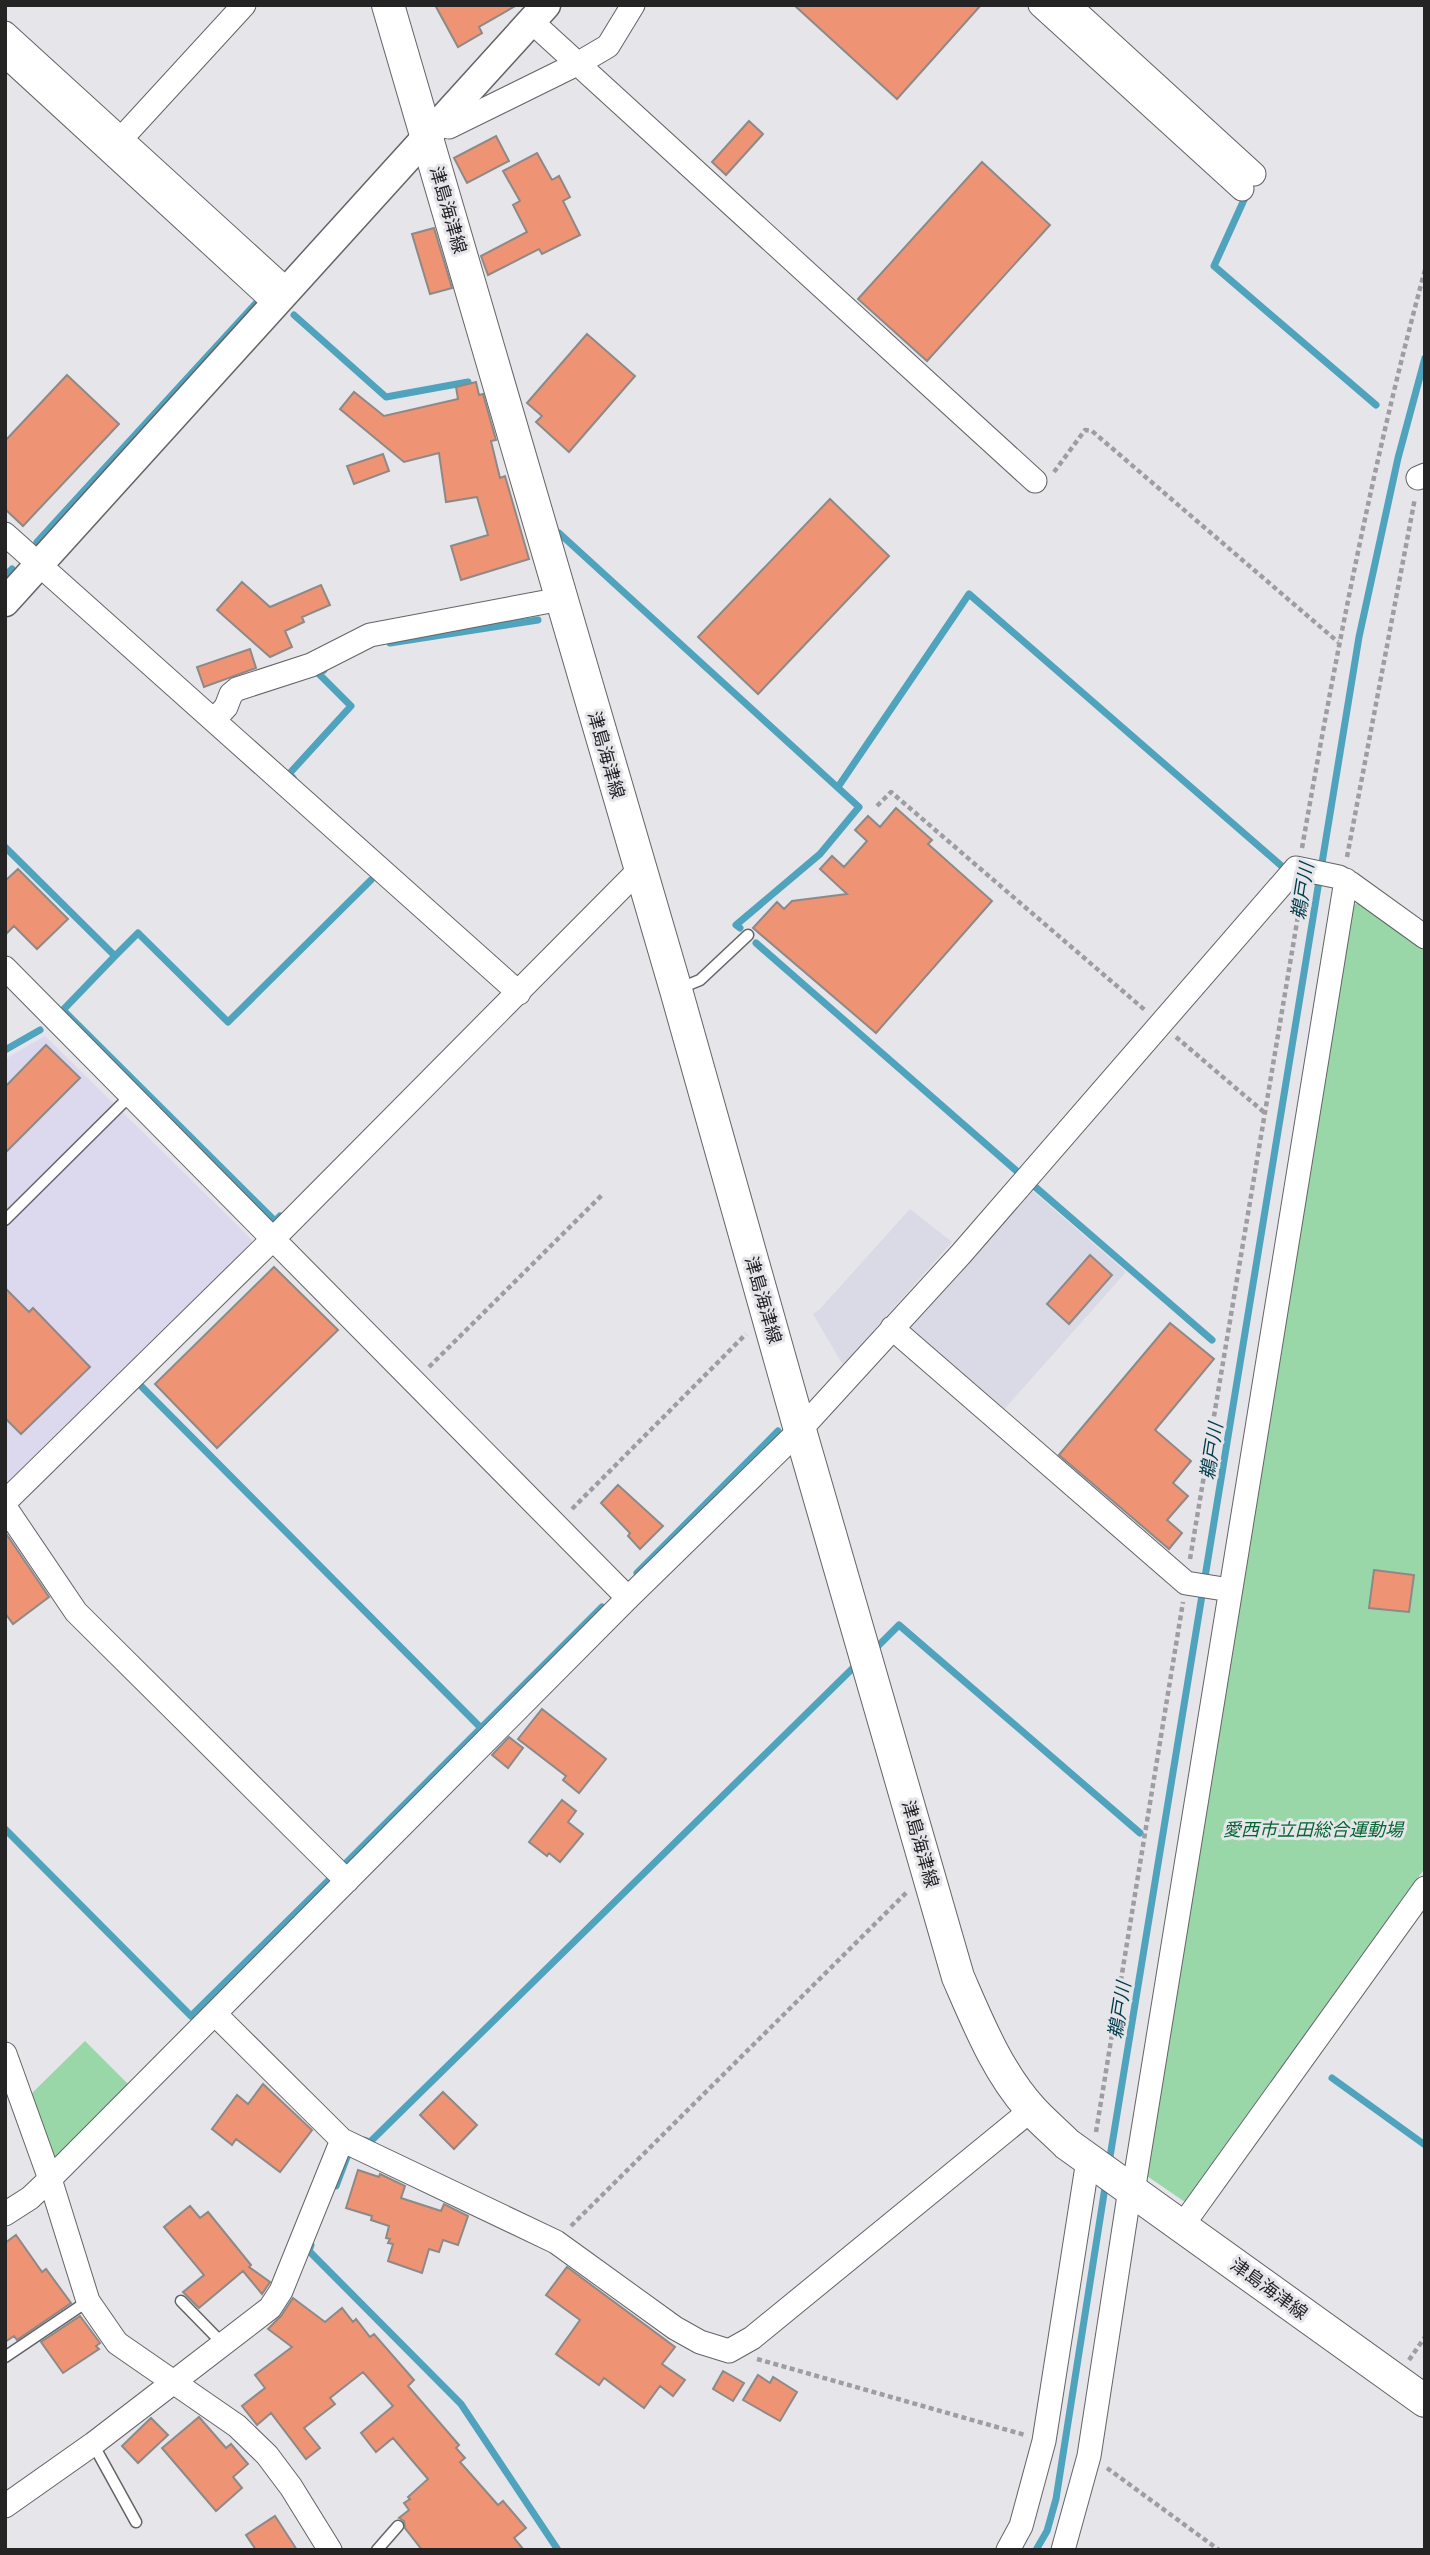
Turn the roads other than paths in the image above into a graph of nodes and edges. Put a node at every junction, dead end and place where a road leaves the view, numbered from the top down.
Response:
1 (244, 5) edge
2 (388, 5) edge
3 (634, 5) edge
4 (1040, 5) edge
5 (1069, 5) edge
6 (539, 13) edge
7 (5, 33) edge
8 (5, 55) edge
9 (579, 63) junction
10 (438, 132) junction
11 (121, 139) junction
12 (282, 298) junction
13 (1035, 481) road end
14 (5, 534) edge
15 (39, 565) junction
16 (561, 599) junction
17 (5, 602) edge
18 (215, 720) junction
19 (639, 870) junction
20 (1343, 879) junction
21 (748, 935) dead end
22 (1425, 937) edge
23 (5, 968) edge
24 (676, 990) junction
25 (519, 993) junction
26 (131, 1095) junction
27 (5, 1220) edge
28 (273, 1239) junction
29 (892, 1328) junction
30 (800, 1430) junction
31 (5, 1502) edge
32 (5, 1507) edge
33 (1226, 1589) junction
34 (628, 1598) junction
35 (347, 1881) junction
36 (1423, 1894) edge
37 (215, 2014) junction
38 (5, 2054) edge
39 (1031, 2110) junction
40 (342, 2140) junction
41 (1089, 2161) junction
42 (50, 2179) junction
43 (1129, 2189) junction
44 (5, 2214) edge
45 (1182, 2226) junction
46 (88, 2301) junction
47 (181, 2301) dead end
48 (224, 2344) junction
49 (5, 2357) edge
50 (173, 2382) junction
51 (1425, 2402) edge
52 (93, 2444) junction
53 (5, 2506) edge
54 (136, 2522) dead end
55 (398, 2526) dead end
56 (330, 2550) edge
57 (377, 2550) edge
58 (1009, 2550) edge
59 (1063, 2550) edge

1 - 11 street
2 - 10 main road, 津島海津線
3 - 9 street
4 - 5 street
6 - 9 street
6 - 10 street
7 - 11 street
8 - 12 street
9 - 10 street
9 - 13 street
10 - 12 street
10 - 16 main road, 津島海津線
11 - 12 street
12 - 15 street
14 - 15 street
15 - 17 street
15 - 18 street
16 - 18 street
16 - 19 main road, 津島海津線
18 - 25 street
19 - 24 main road, 津島海津線
19 - 25 street
20 - 22 street
20 - 29 street
20 - 33 street
21 - 24 lane
23 - 26 street
24 - 30 main road, 津島海津線
25 - 28 street
26 - 27 lane
26 - 28 street
28 - 31 street
28 - 34 street
29 - 30 street
29 - 33 street
30 - 34 street
30 - 39 main road, 津島海津線
32 - 35 street
33 - 43 street
34 - 35 street
35 - 37 street
36 - 45 street
37 - 40 street
37 - 42 street
38 - 42 street
39 - 40 street
39 - 41 main road, 津島海津線
40 - 48 street
41 - 43 main road, 津島海津線
41 - 58 street
42 - 44 street
42 - 46 street
43 - 45 main road, 津島海津線
43 - 59 street
45 - 51 main road, 津島海津線
46 - 49 lane
46 - 50 street
47 - 48 lane
48 - 50 street
50 - 52 street
50 - 56 street
52 - 53 street
52 - 54 lane
55 - 57 lane

